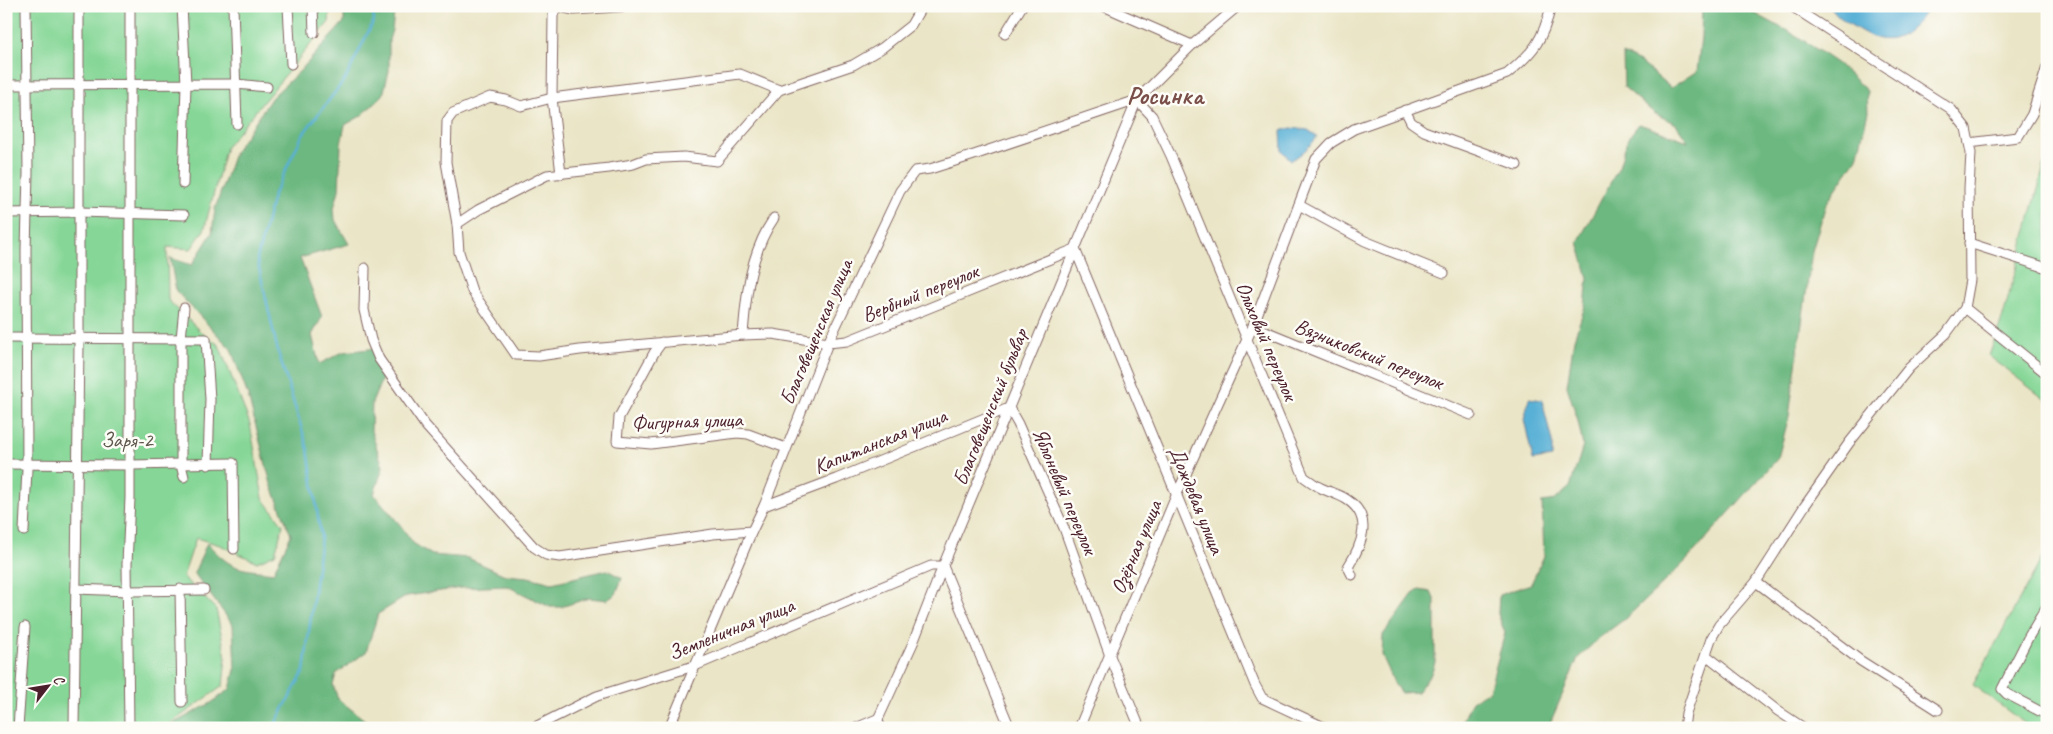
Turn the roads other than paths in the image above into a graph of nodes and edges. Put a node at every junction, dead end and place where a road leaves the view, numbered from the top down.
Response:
1 (26, 6) edge
2 (79, 6) edge
3 (130, 6) edge
4 (182, 6) edge
5 (233, 6) edge
6 (288, 6) edge
7 (313, 6) edge
8 (556, 6) edge
9 (631, 6) edge
10 (922, 6) edge
11 (1022, 6) edge
12 (1103, 6) edge
13 (1238, 6) edge
14 (1552, 6) edge
15 (1791, 6) edge
16 (314, 33) dead end
17 (1005, 34) dead end
18 (1192, 45) junction
19 (291, 64) dead end
20 (2047, 66) edge
21 (131, 84) junction
22 (186, 84) junction
23 (236, 84) junction
24 (6, 85) edge
25 (27, 85) junction
26 (80, 85) junction
27 (267, 87) dead end
28 (779, 90) junction
29 (552, 98) junction
30 (1137, 100) junction
31 (1405, 110) junction
32 (237, 124) dead end
33 (1969, 143) junction
34 (1517, 164) dead end
35 (560, 174) junction
36 (184, 184) dead end
37 (1299, 205) junction
38 (27, 212) junction
39 (80, 212) junction
40 (6, 213) edge
41 (130, 214) junction
42 (184, 215) dead end
43 (774, 218) dead end
44 (457, 224) junction
45 (1969, 243) junction
46 (1075, 249) junction
47 (365, 268) dead end
48 (2047, 268) edge
49 (1444, 274) dead end
50 (184, 308) dead end
51 (1965, 308) junction
52 (1253, 326) junction
53 (743, 335) junction
54 (6, 338) edge
55 (26, 338) junction
56 (130, 338) junction
57 (1247, 338) junction
58 (79, 339) junction
59 (181, 339) junction
60 (663, 342) junction
61 (828, 343) junction
62 (2047, 374) edge
63 (1009, 408) junction
64 (1471, 415) dead end
65 (786, 448) junction
66 (6, 464) edge
67 (27, 464) junction
68 (77, 464) junction
69 (181, 464) junction
70 (208, 464) junction
71 (130, 465) junction
72 (184, 477) dead end
73 (1176, 496) junction
74 (764, 506) junction
75 (24, 531) dead end
76 (752, 531) junction
77 (234, 549) dead end
78 (943, 566) junction
79 (1352, 575) dead end
80 (1756, 582) junction
81 (76, 589) junction
82 (180, 589) junction
83 (204, 590) dead end
84 (128, 591) junction
85 (2047, 606) edge
86 (25, 627) dead end
87 (1706, 655) junction
88 (1110, 656) junction
89 (697, 665) junction
90 (182, 702) dead end
91 (1938, 710) dead end
92 (2047, 715) edge
93 (877, 725) edge
94 (18, 728) edge
95 (74, 728) edge
96 (129, 728) edge
97 (533, 728) edge
98 (669, 728) edge
99 (856, 728) edge
100 (1010, 728) edge
101 (1079, 728) edge
102 (1140, 728) edge
103 (1326, 728) edge
104 (1684, 728) edge
105 (1804, 728) edge

1 - 25 street
2 - 26 street
3 - 21 street
4 - 22 street
5 - 23 street
6 - 19 street
7 - 16 street
8 - 9 street
8 - 29 street
10 - 28 street
11 - 17 street
12 - 18 street
13 - 18 street
14 - 31 street, Озёрная улица
15 - 33 street
18 - 30 street
20 - 33 street
21 - 22 street
21 - 26 street
21 - 41 street
22 - 23 street
22 - 36 street
23 - 27 street
23 - 32 street
24 - 25 street
25 - 26 street
25 - 38 street
26 - 39 street
28 - 29 street
28 - 35 street
29 - 35 street
29 - 44 street
30 - 46 street, Благовещенский бульвар
30 - 57 street, Ольховый переулок
30 - 61 street, Благовещенская улица
31 - 34 street
31 - 37 street, Озёрная улица
33 - 45 street
35 - 44 street
37 - 49 street
37 - 52 street, Озёрная улица
38 - 39 street
38 - 40 street
38 - 55 street
39 - 41 street
39 - 58 street
41 - 42 street
41 - 56 street
43 - 53 street
44 - 60 street, Вербный переулок
45 - 48 street
45 - 51 street
46 - 61 street, Вербный переулок
46 - 63 street, Благовещенский бульвар
46 - 73 street, Дождевая улица
47 - 76 street
50 - 59 street
51 - 62 street
51 - 80 street
52 - 57 street, Озёрная улица
52 - 64 street, Вязниковский переулок
53 - 60 street, Вербный переулок
53 - 61 street, Вербный переулок
54 - 55 street
55 - 58 street
55 - 67 street
56 - 58 street
56 - 59 street
56 - 71 street
57 - 73 street, Озёрная улица
57 - 79 street, Ольховый переулок
58 - 68 street
59 - 69 street
59 - 70 street
60 - 65 street, Фигурная улица
61 - 65 street, Благовещенская улица
63 - 74 street, Капитанская улица
63 - 78 street, Благовещенский бульвар
63 - 88 street, Яблоневый переулок
65 - 74 street, Благовещенская улица
66 - 67 street
67 - 68 street
67 - 75 street
68 - 71 street
68 - 81 street
69 - 70 street
69 - 71 street
69 - 72 street
70 - 77 street
71 - 84 street
73 - 88 street, Озёрная улица
73 - 103 street, Дождевая улица
74 - 76 street, Благовещенская улица
76 - 89 street, Благовещенская улица
78 - 89 street, Земленичная улица
78 - 93 street, Благовещенский бульвар
78 - 100 street
80 - 87 street
80 - 91 street
81 - 84 street
81 - 95 street
82 - 83 street
82 - 84 street
82 - 90 street
84 - 96 street
85 - 92 street
86 - 94 street
87 - 104 street
87 - 105 street
88 - 101 street, Озёрная улица
88 - 102 street, Яблоневый переулок
89 - 97 street, Земленичная улица
89 - 98 street, Благовещенская улица
93 - 99 street

